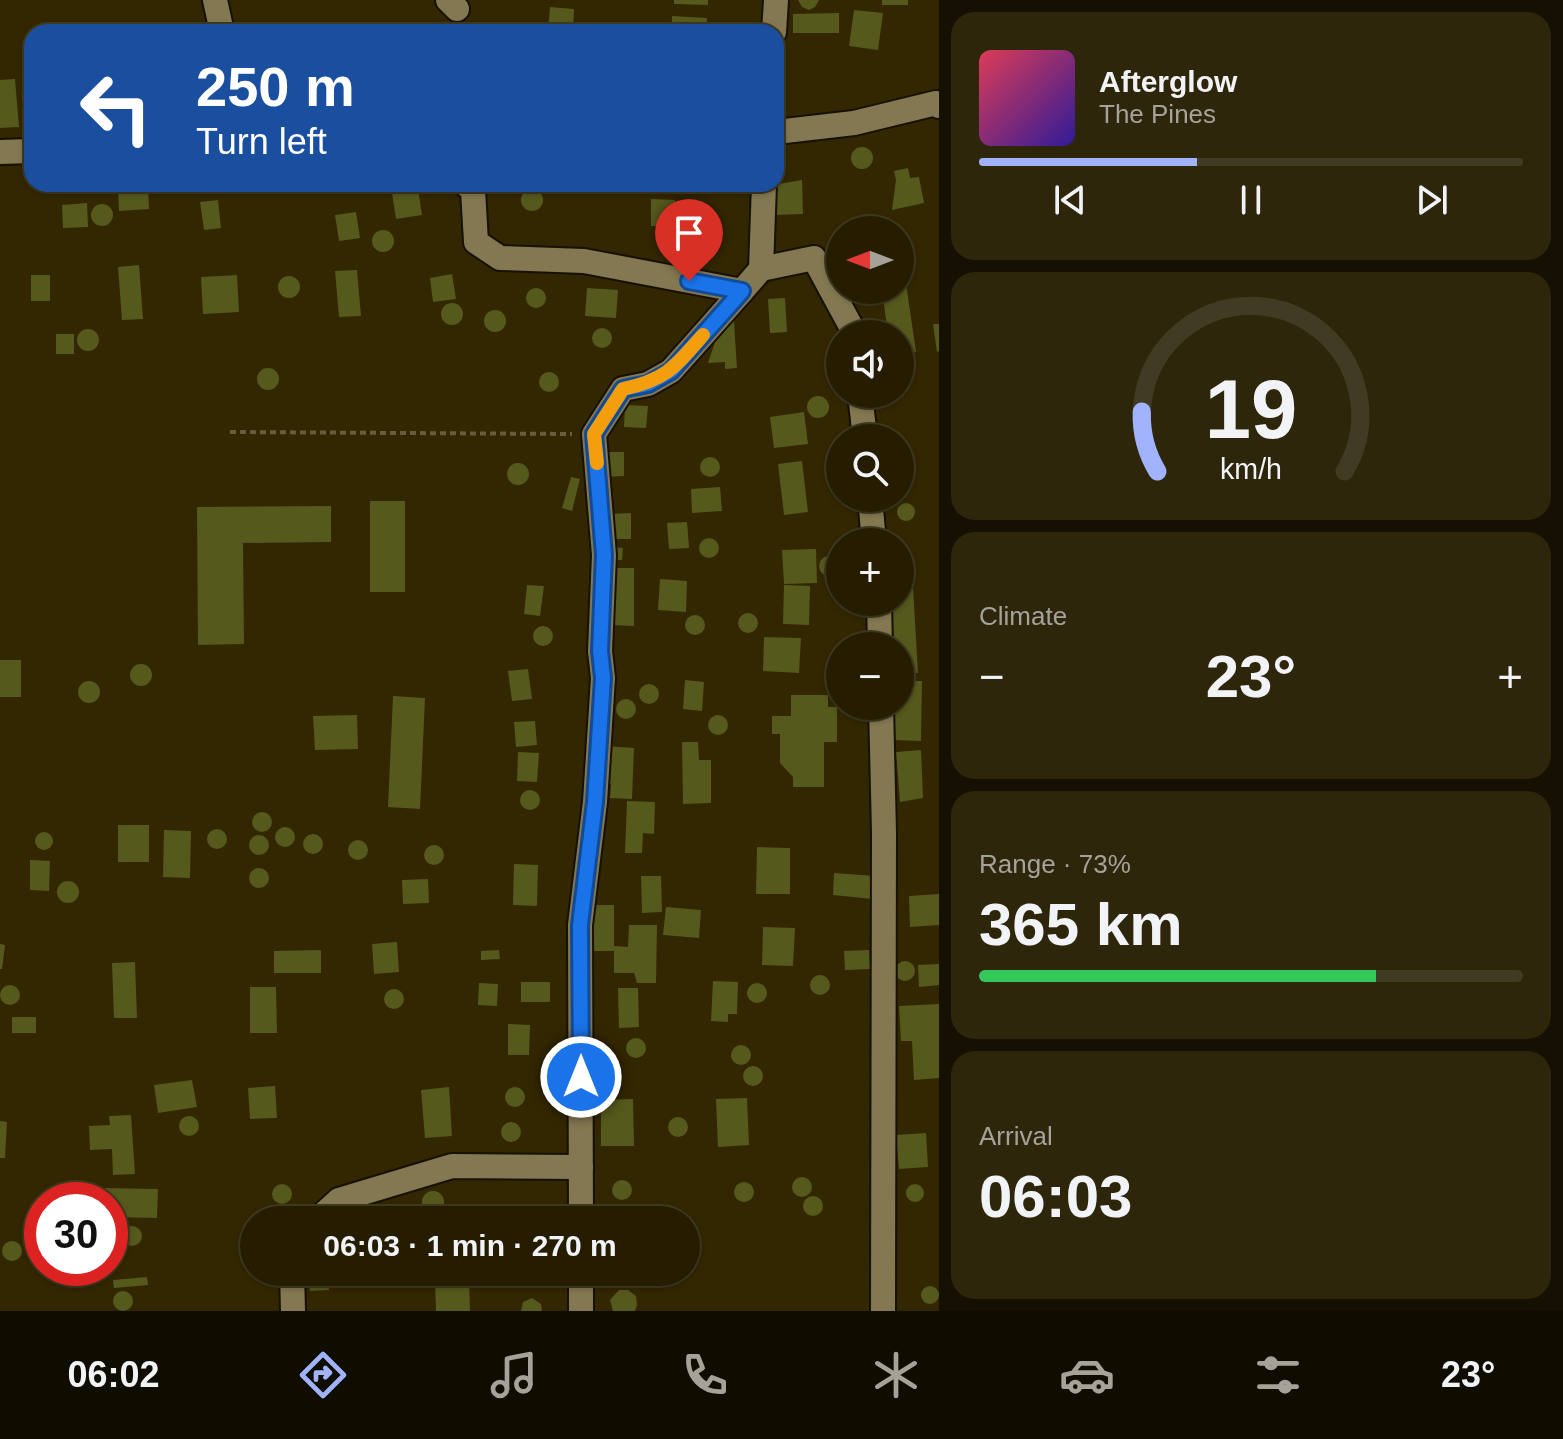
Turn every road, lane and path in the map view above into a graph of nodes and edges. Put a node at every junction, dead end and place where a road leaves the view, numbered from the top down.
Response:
1 (215, 0) edge
2 (776, 0) edge
3 (220, 24) edge
4 (774, 24) edge
5 (939, 106) edge
6 (784, 131) edge
7 (24, 151) edge
8 (0, 152) edge
9 (473, 192) edge
10 (764, 192) edge
11 (761, 269) junction
12 (742, 291) junction
13 (847, 320) edge
14 (230, 432) dead end
15 (594, 434) junction
16 (881, 720) edge
17 (581, 1167) junction
18 (332, 1206) edge
19 (581, 1206) edge
20 (292, 1286) edge
21 (581, 1286) edge
22 (293, 1311) edge
23 (581, 1311) edge
24 (883, 1311) edge

1 - 3 street
2 - 4 street
5 - 6 street
7 - 8 street
9 - 12 street
10 - 11 street
11 - 12 street
11 - 13 street
12 - 15 street
14 - 15 path
15 - 17 street
16 - 24 street
17 - 18 street
17 - 19 street
20 - 22 street
21 - 23 street

